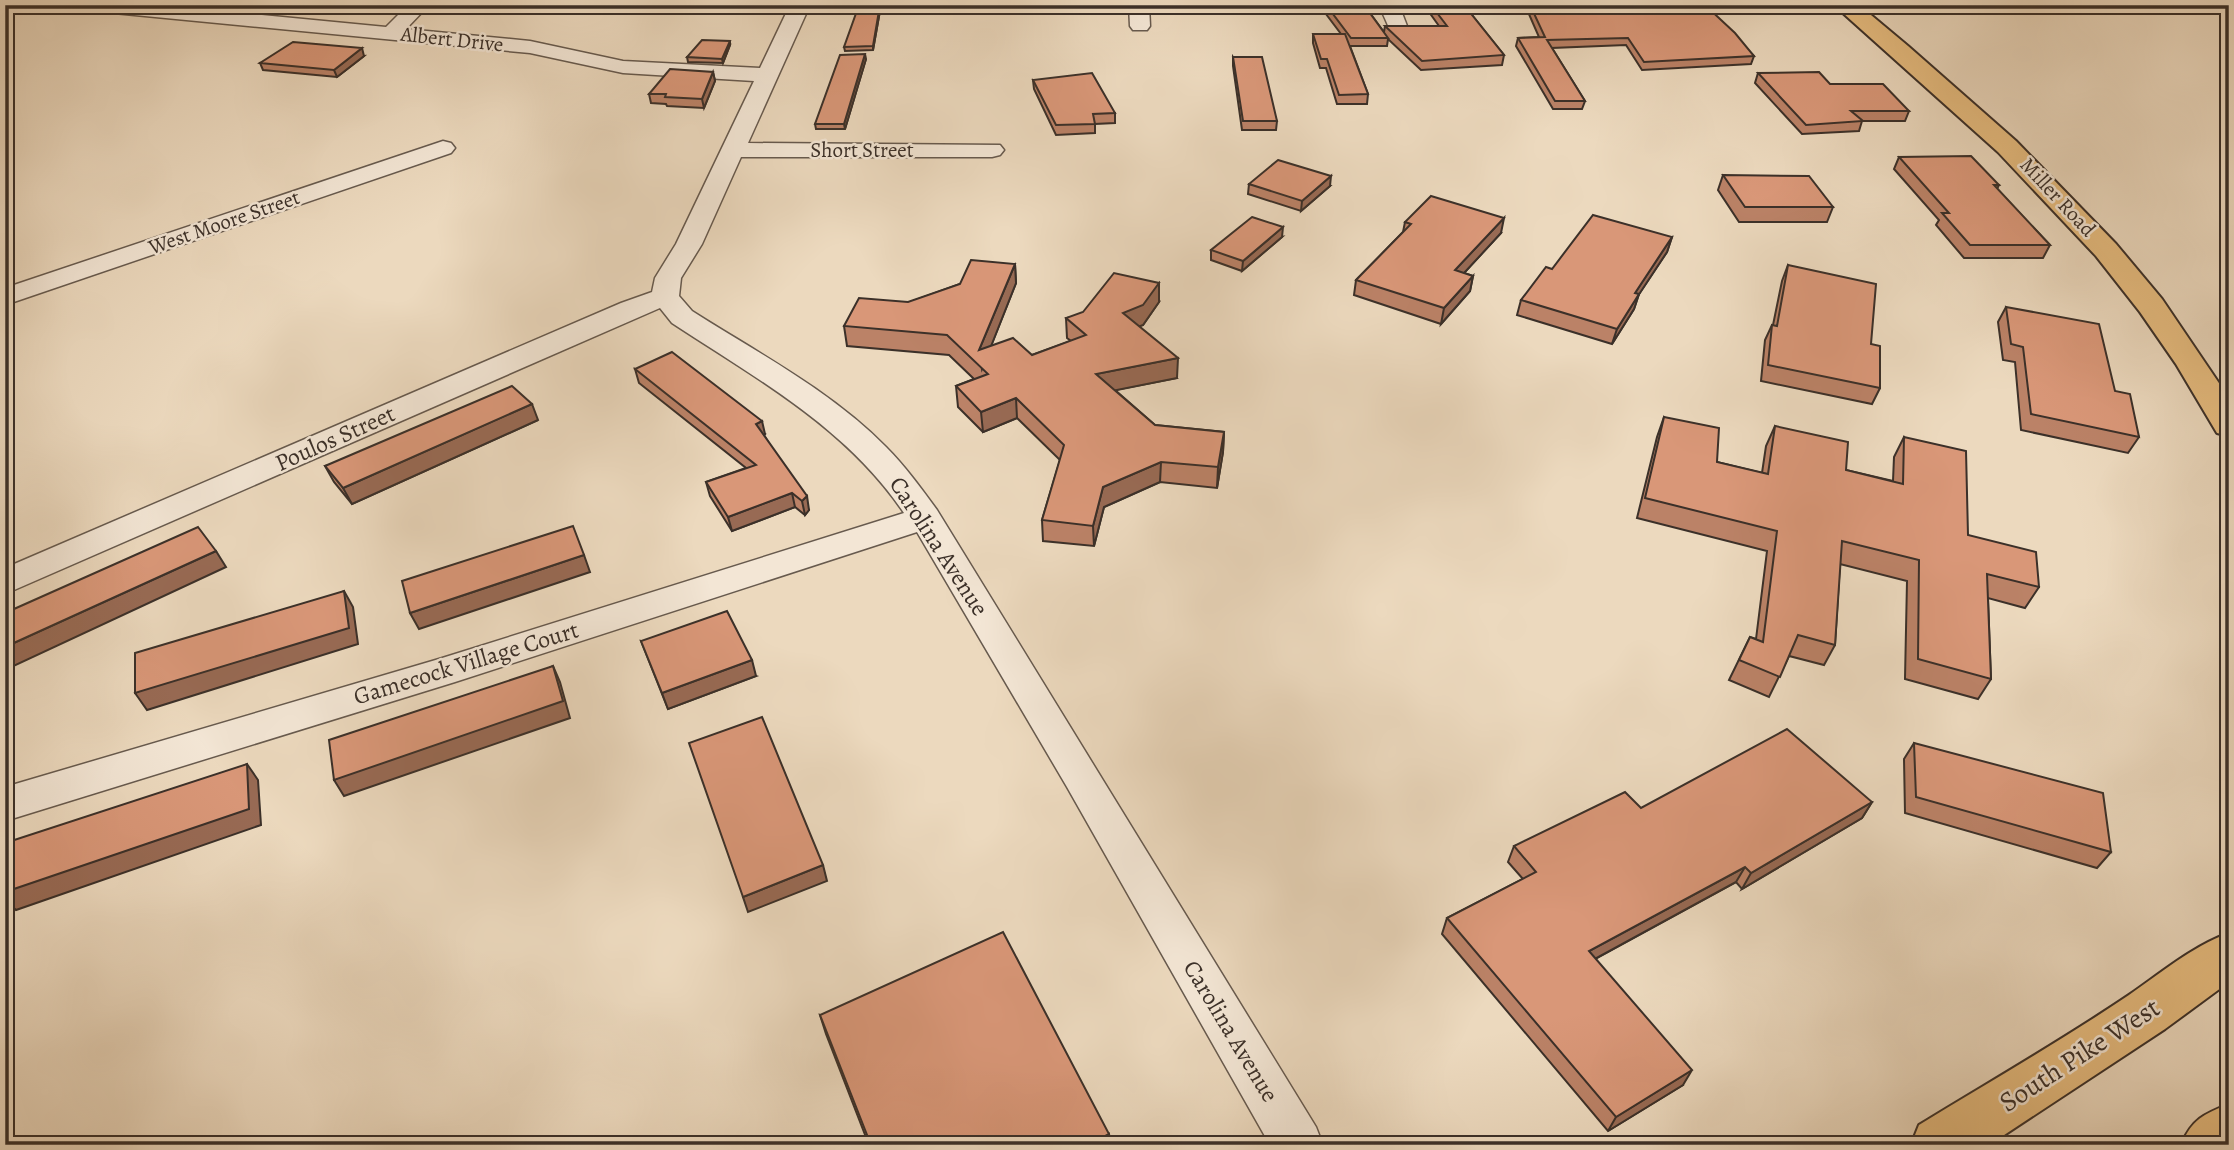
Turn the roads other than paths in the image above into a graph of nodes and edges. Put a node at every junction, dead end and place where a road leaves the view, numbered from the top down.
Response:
1 (93, 5) edge
2 (419, 5) edge
3 (800, 5) edge
4 (1139, 5) edge
5 (1389, 5) edge
6 (1845, 5) edge
7 (1140, 26) dead end
8 (1397, 26) edge
9 (391, 33) junction
10 (767, 75) junction
11 (443, 148) dead end
12 (732, 150) junction
13 (992, 150) dead end
14 (5, 297) edge
15 (665, 298) junction
16 (2229, 426) edge
17 (925, 518) junction
18 (5, 582) edge
19 (5, 804) edge
20 (2229, 923) edge
21 (2229, 955) edge
22 (2182, 985) junction
23 (2229, 1131) edge
24 (1298, 1145) edge
25 (1939, 1145) edge
26 (2209, 1145) edge

1 - 9 street, Albert Drive
2 - 9 street
3 - 10 street
4 - 7 street
5 - 8 street
6 - 16 main road, Miller Road
9 - 10 street, Albert Drive
10 - 12 street
11 - 14 street, West Moore Street
12 - 13 street, Short Street
12 - 15 street
15 - 17 street, Carolina Avenue
15 - 18 street, Poulos Street
17 - 19 street, Gamecock Village Court
17 - 24 street, Carolina Avenue
20 - 22 main road
21 - 22 main road
22 - 25 main road, South Pike West
23 - 26 main road

